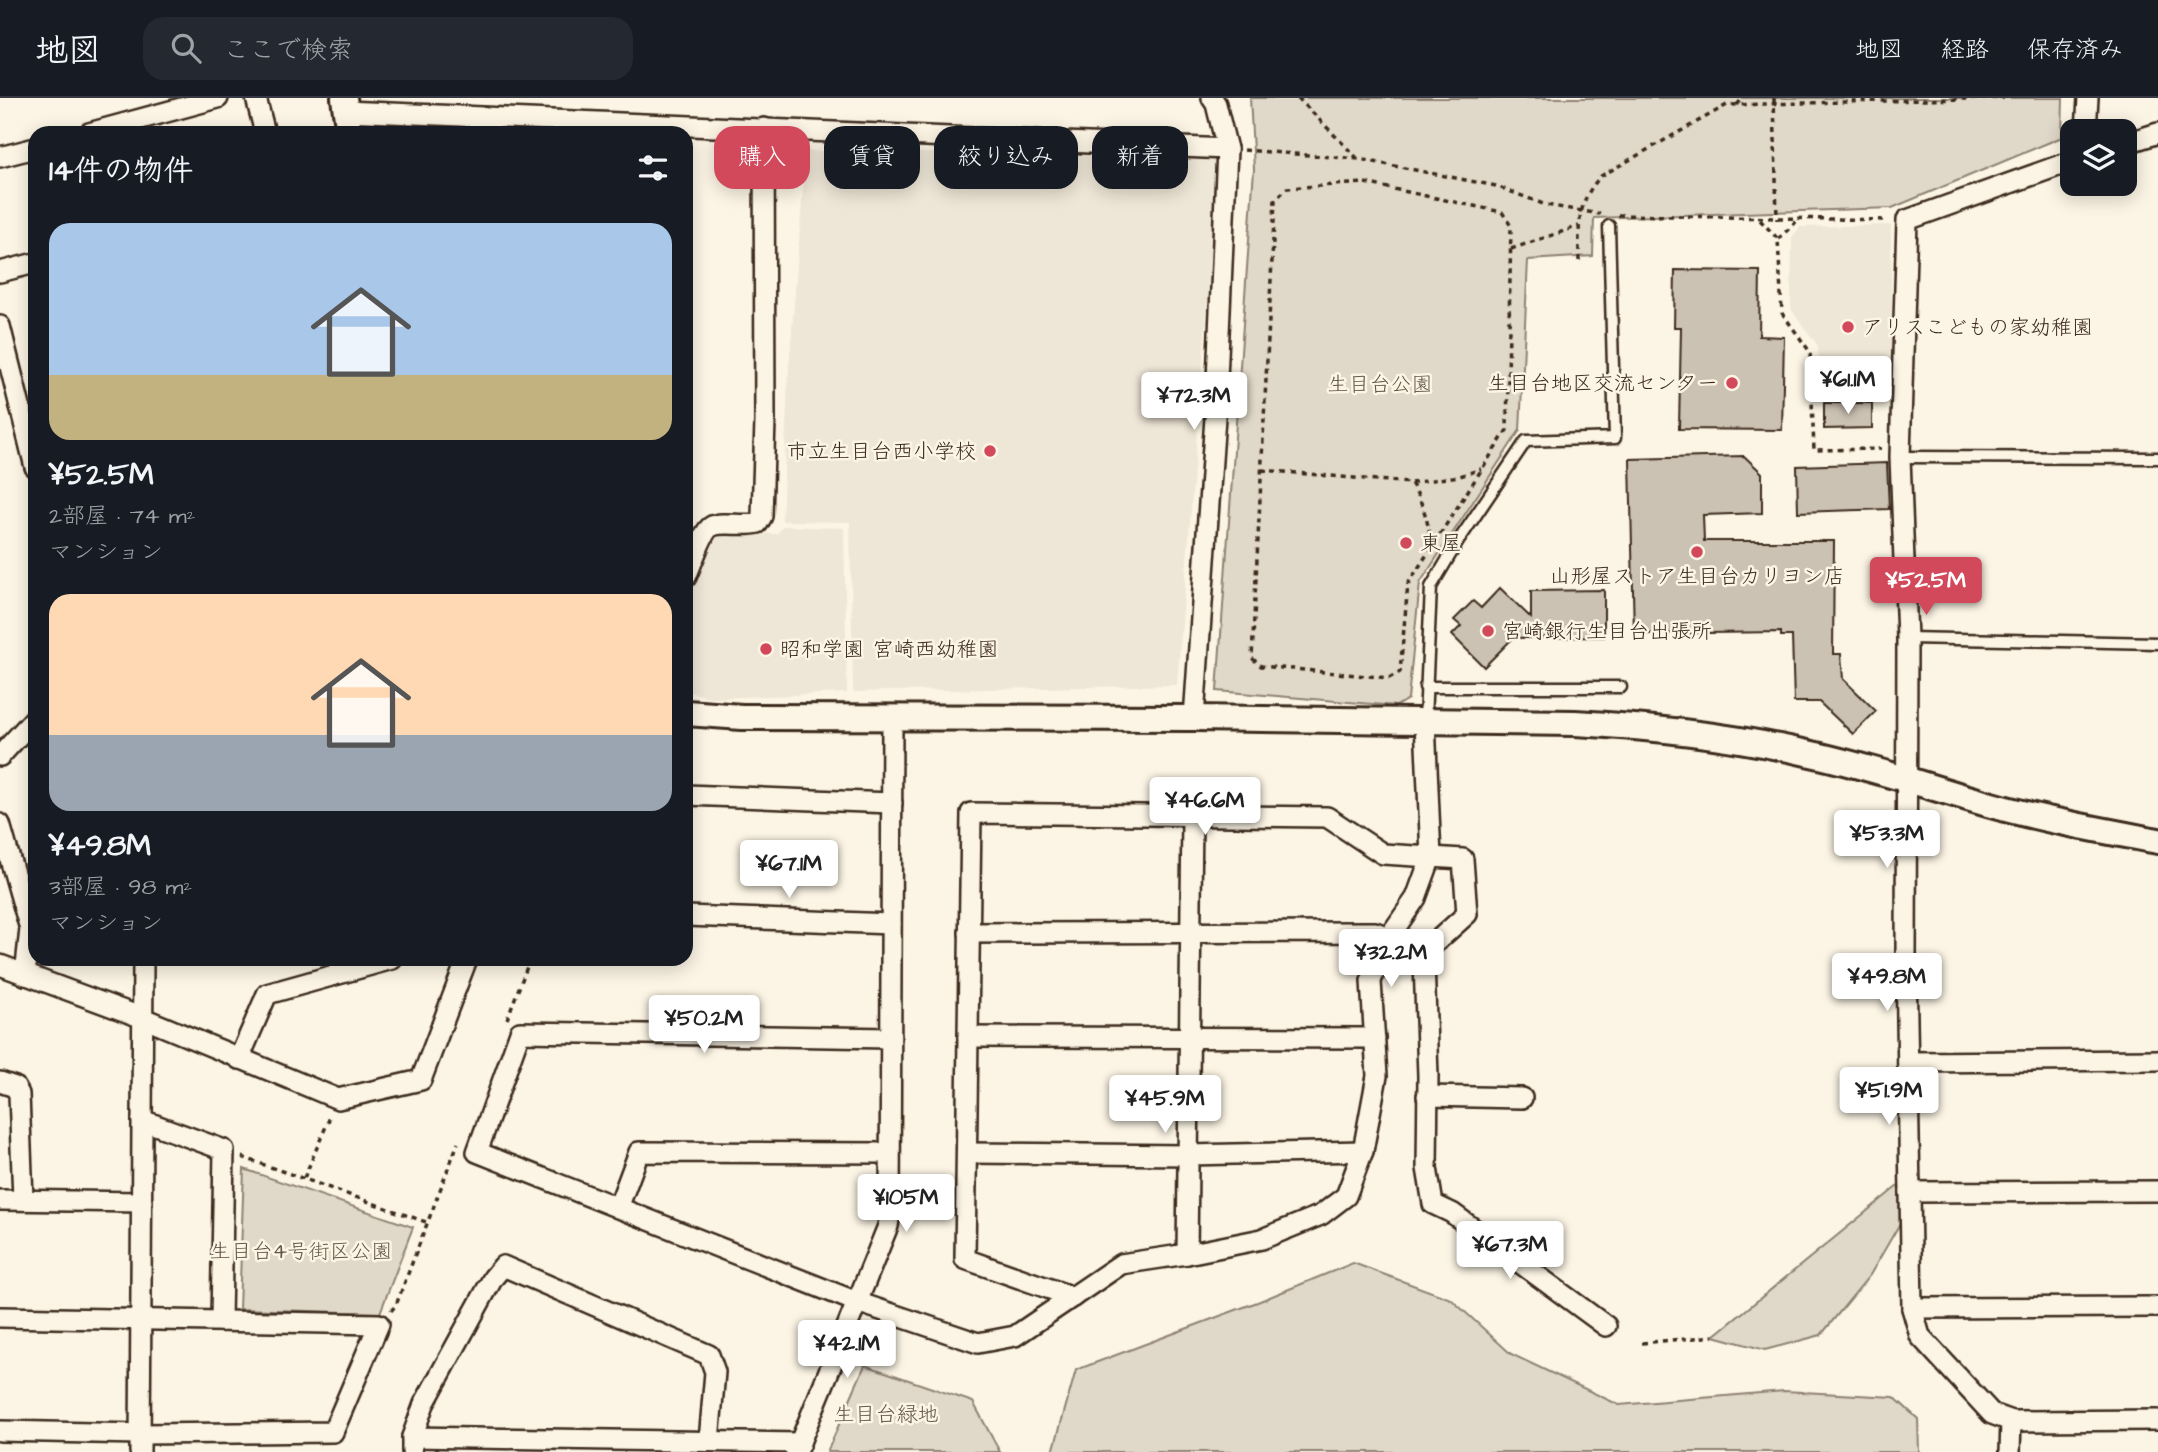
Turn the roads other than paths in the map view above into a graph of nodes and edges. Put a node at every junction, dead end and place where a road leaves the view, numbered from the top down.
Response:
1 (218, 98) edge
2 (256, 98) edge
3 (1213, 98) edge
4 (2088, 98) edge
5 (436, 106) edge
6 (346, 114) edge
7 (2087, 119) edge
8 (115, 126) edge
9 (263, 126) edge
10 (734, 126) edge
11 (810, 130) edge
12 (2158, 133) edge
13 (2137, 140) edge
14 (1232, 149) junction
15 (28, 150) edge
16 (0, 157) edge
17 (2060, 165) edge
18 (764, 189) edge
19 (1609, 226) dead end
20 (28, 266) edge
21 (0, 272) edge
22 (0, 326) edge
23 (25, 387) edge
24 (28, 410) edge
25 (1900, 453) junction
26 (2158, 458) edge
27 (693, 561) edge
28 (1907, 638) junction
29 (2158, 643) edge
30 (1425, 687) junction
31 (1621, 687) dead end
32 (693, 714) edge
33 (892, 718) junction
34 (1194, 718) junction
35 (1425, 722) junction
36 (28, 726) edge
37 (0, 756) edge
38 (1908, 778) junction
39 (693, 795) edge
40 (892, 803) junction
41 (1192, 817) junction
42 (0, 824) edge
43 (2158, 841) edge
44 (1430, 858) junction
45 (693, 916) edge
46 (28, 922) edge
47 (891, 923) junction
48 (1191, 931) junction
49 (969, 933) junction
50 (1389, 937) junction
51 (28, 947) edge
52 (0, 965) edge
53 (144, 966) edge
54 (368, 966) edge
55 (464, 966) edge
56 (25, 975) junction
57 (143, 1018) junction
58 (968, 1037) junction
59 (890, 1038) junction
60 (1189, 1038) junction
61 (1375, 1038) junction
62 (239, 1059) junction
63 (2158, 1060) edge
64 (1908, 1062) junction
65 (0, 1082) edge
66 (1427, 1096) junction
67 (1522, 1098) dead end
68 (142, 1121) junction
69 (1363, 1151) junction
70 (890, 1153) junction
71 (967, 1153) junction
72 (1188, 1155) junction
73 (2158, 1191) edge
74 (1910, 1192) junction
75 (0, 1200) edge
76 (23, 1200) junction
77 (142, 1202) junction
78 (618, 1208) junction
79 (1187, 1254) junction
80 (1073, 1297) junction
81 (856, 1302) junction
82 (2158, 1307) edge
83 (1912, 1308) junction
84 (0, 1317) edge
85 (141, 1319) junction
86 (221, 1321) junction
87 (1606, 1326) dead end
88 (2158, 1420) edge
89 (2011, 1421) junction
90 (0, 1431) edge
91 (709, 1441) junction
92 (140, 1443) edge
93 (412, 1444) edge
94 (798, 1448) edge
95 (2010, 1452) edge

1 - 8 street
2 - 9 street
3 - 14 street
4 - 7 street
5 - 6 street
5 - 10 street
11 - 14 street
12 - 13 street
14 - 34 street
15 - 16 street
17 - 25 street
18 - 27 street
19 - 30 lane
20 - 21 street
22 - 23 street
23 - 24 street
25 - 26 lane
25 - 28 street
28 - 29 lane
28 - 38 street
30 - 31 lane
30 - 35 lane
32 - 33 street
33 - 34 street
33 - 40 street
34 - 35 street
35 - 38 street
35 - 44 street
36 - 37 street
38 - 43 street
38 - 64 street
39 - 40 street
40 - 47 street
41 - 44 street
41 - 48 street
41 - 49 street
42 - 46 street
44 - 50 street
44 - 66 street
45 - 47 street
47 - 59 street
48 - 49 street
48 - 50 street
48 - 60 street
49 - 58 street
50 - 61 street
51 - 56 street
52 - 56 street
53 - 57 street
54 - 62 street
55 - 62 street
56 - 57 street
57 - 62 street
57 - 68 street
58 - 60 street
58 - 71 street
59 - 70 street
59 - 78 street
60 - 61 street
60 - 72 street
61 - 69 street
63 - 64 street
64 - 74 street
65 - 76 street
66 - 67 street
66 - 87 street
68 - 77 street
68 - 86 street
69 - 72 street
69 - 79 street
70 - 78 street
70 - 81 street
71 - 72 street
71 - 80 street
72 - 79 street
73 - 74 street
74 - 83 street
75 - 76 street
76 - 77 street
77 - 85 street
78 - 81 street
79 - 80 street
80 - 81 street
81 - 94 street
82 - 83 street
83 - 89 street
84 - 85 street
85 - 86 street
85 - 92 street
86 - 92 street
88 - 89 street
89 - 95 street
90 - 92 street
91 - 93 street
91 - 93 street
91 - 94 street

